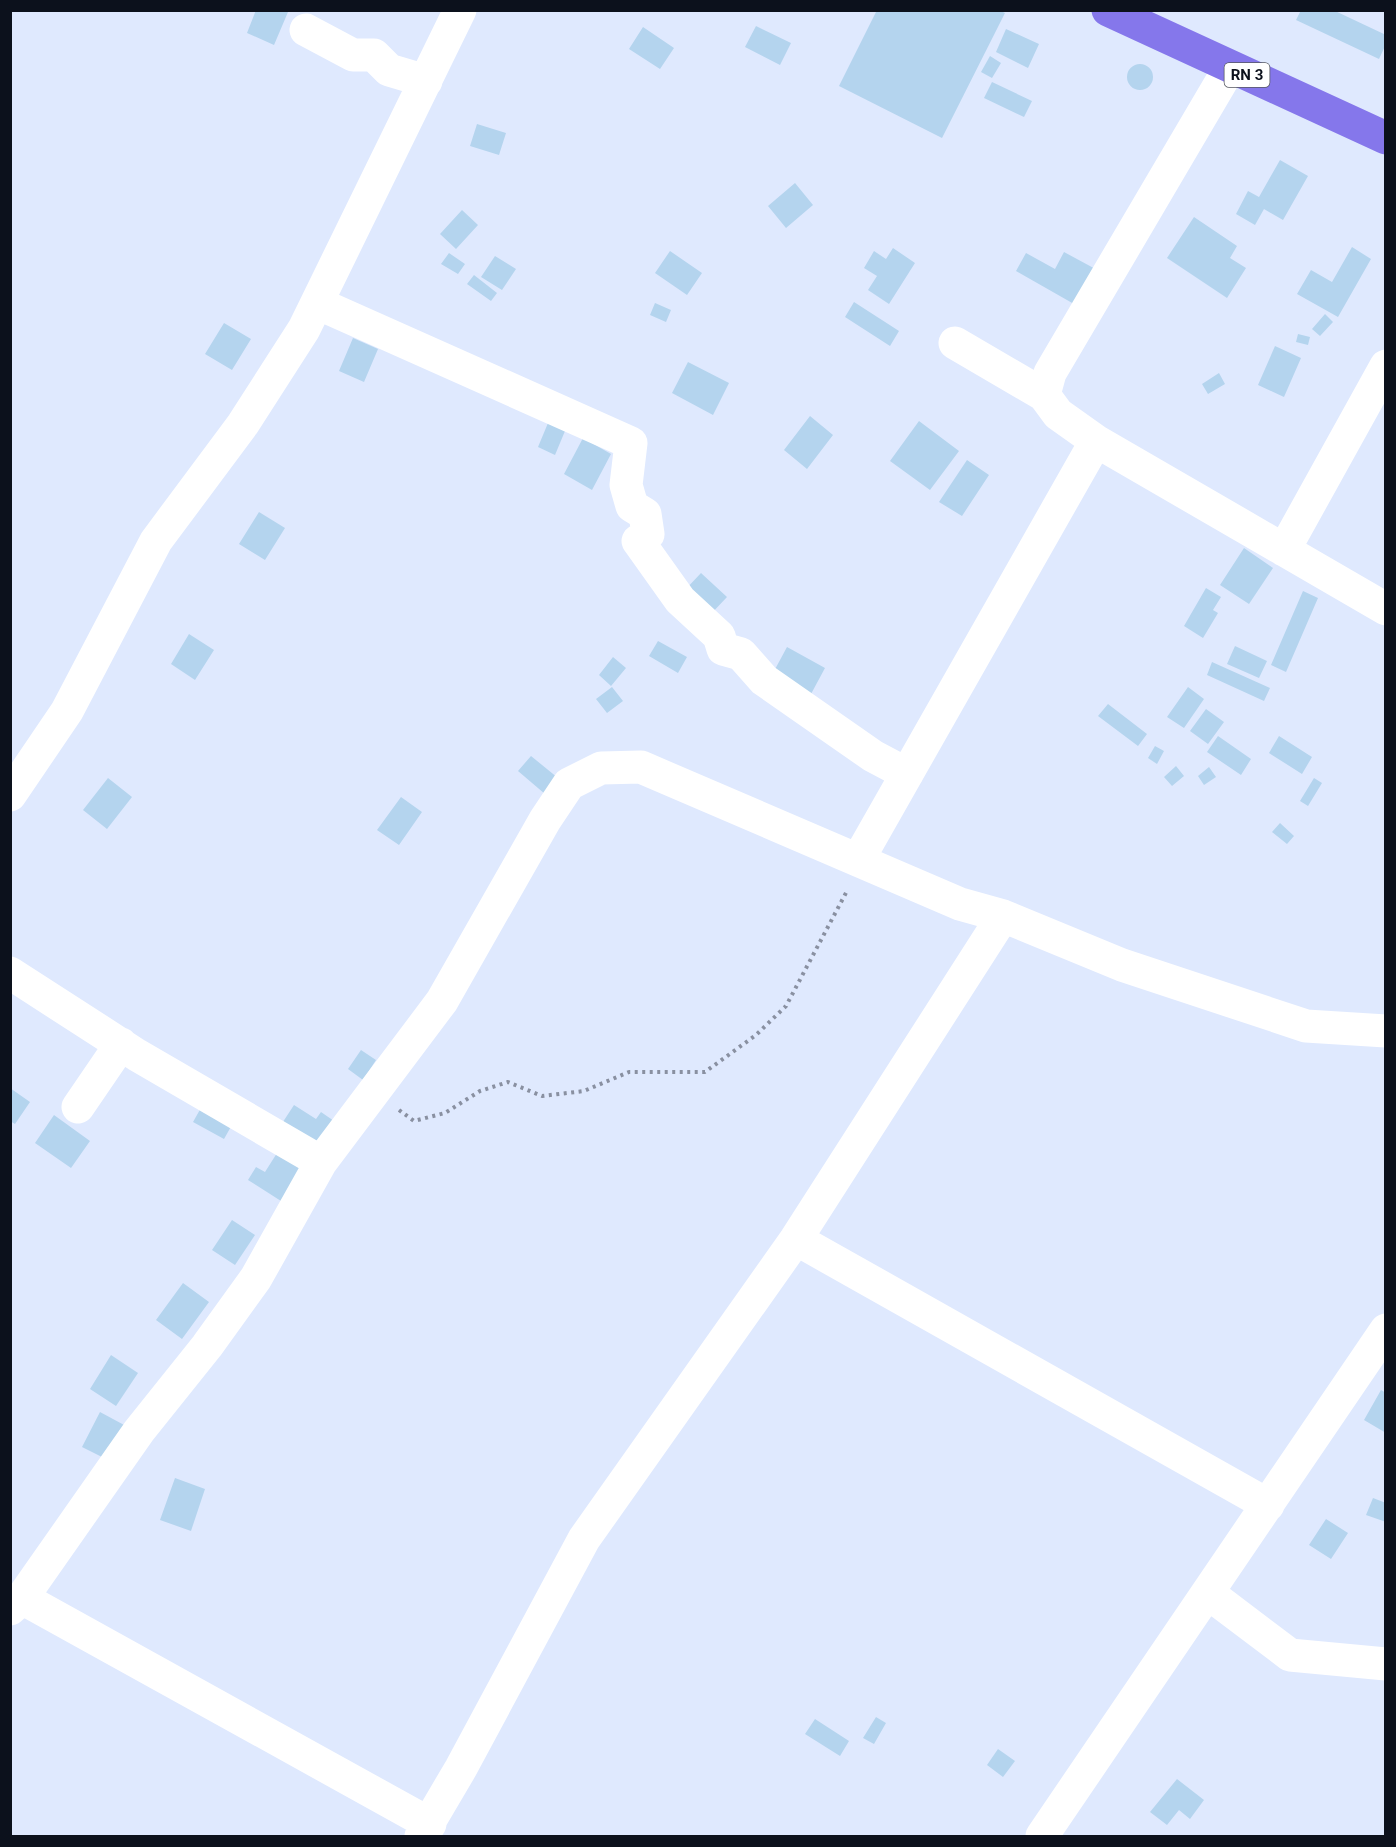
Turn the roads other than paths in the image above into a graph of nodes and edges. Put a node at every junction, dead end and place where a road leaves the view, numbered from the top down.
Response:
1 (460, 10) edge
2 (1108, 10) edge
3 (306, 30) dead end
4 (1230, 68) junction
5 (426, 81) junction
6 (1386, 138) edge
7 (317, 303) junction
8 (955, 343) dead end
9 (1386, 366) edge
10 (1044, 395) junction
11 (1096, 441) junction
12 (1284, 550) junction
13 (1386, 609) edge
14 (907, 774) junction
15 (10, 795) edge
16 (858, 860) junction
17 (1003, 916) junction
18 (10, 973) edge
19 (1386, 1031) edge
20 (121, 1044) junction
21 (78, 1107) dead end
22 (321, 1162) junction
23 (796, 1239) junction
24 (1386, 1330) edge
25 (1268, 1505) junction
26 (1208, 1593) junction
27 (16, 1603) edge
28 (1386, 1664) edge
29 (425, 1830) edge
30 (1042, 1836) edge

1 - 5 street
2 - 4 highway, RN 3
3 - 5 street
4 - 6 highway, RN 3
4 - 10 street
5 - 7 street
7 - 14 street
7 - 15 street
8 - 10 street
9 - 12 street
10 - 11 street
11 - 12 street
11 - 14 street
12 - 13 street
14 - 16 street
16 - 17 street
16 - 22 street
17 - 19 street
17 - 23 street
18 - 20 street
20 - 21 street
20 - 22 street
22 - 27 street
23 - 25 street
23 - 29 street
24 - 25 street
25 - 26 street
26 - 28 street
26 - 30 street
27 - 29 street

